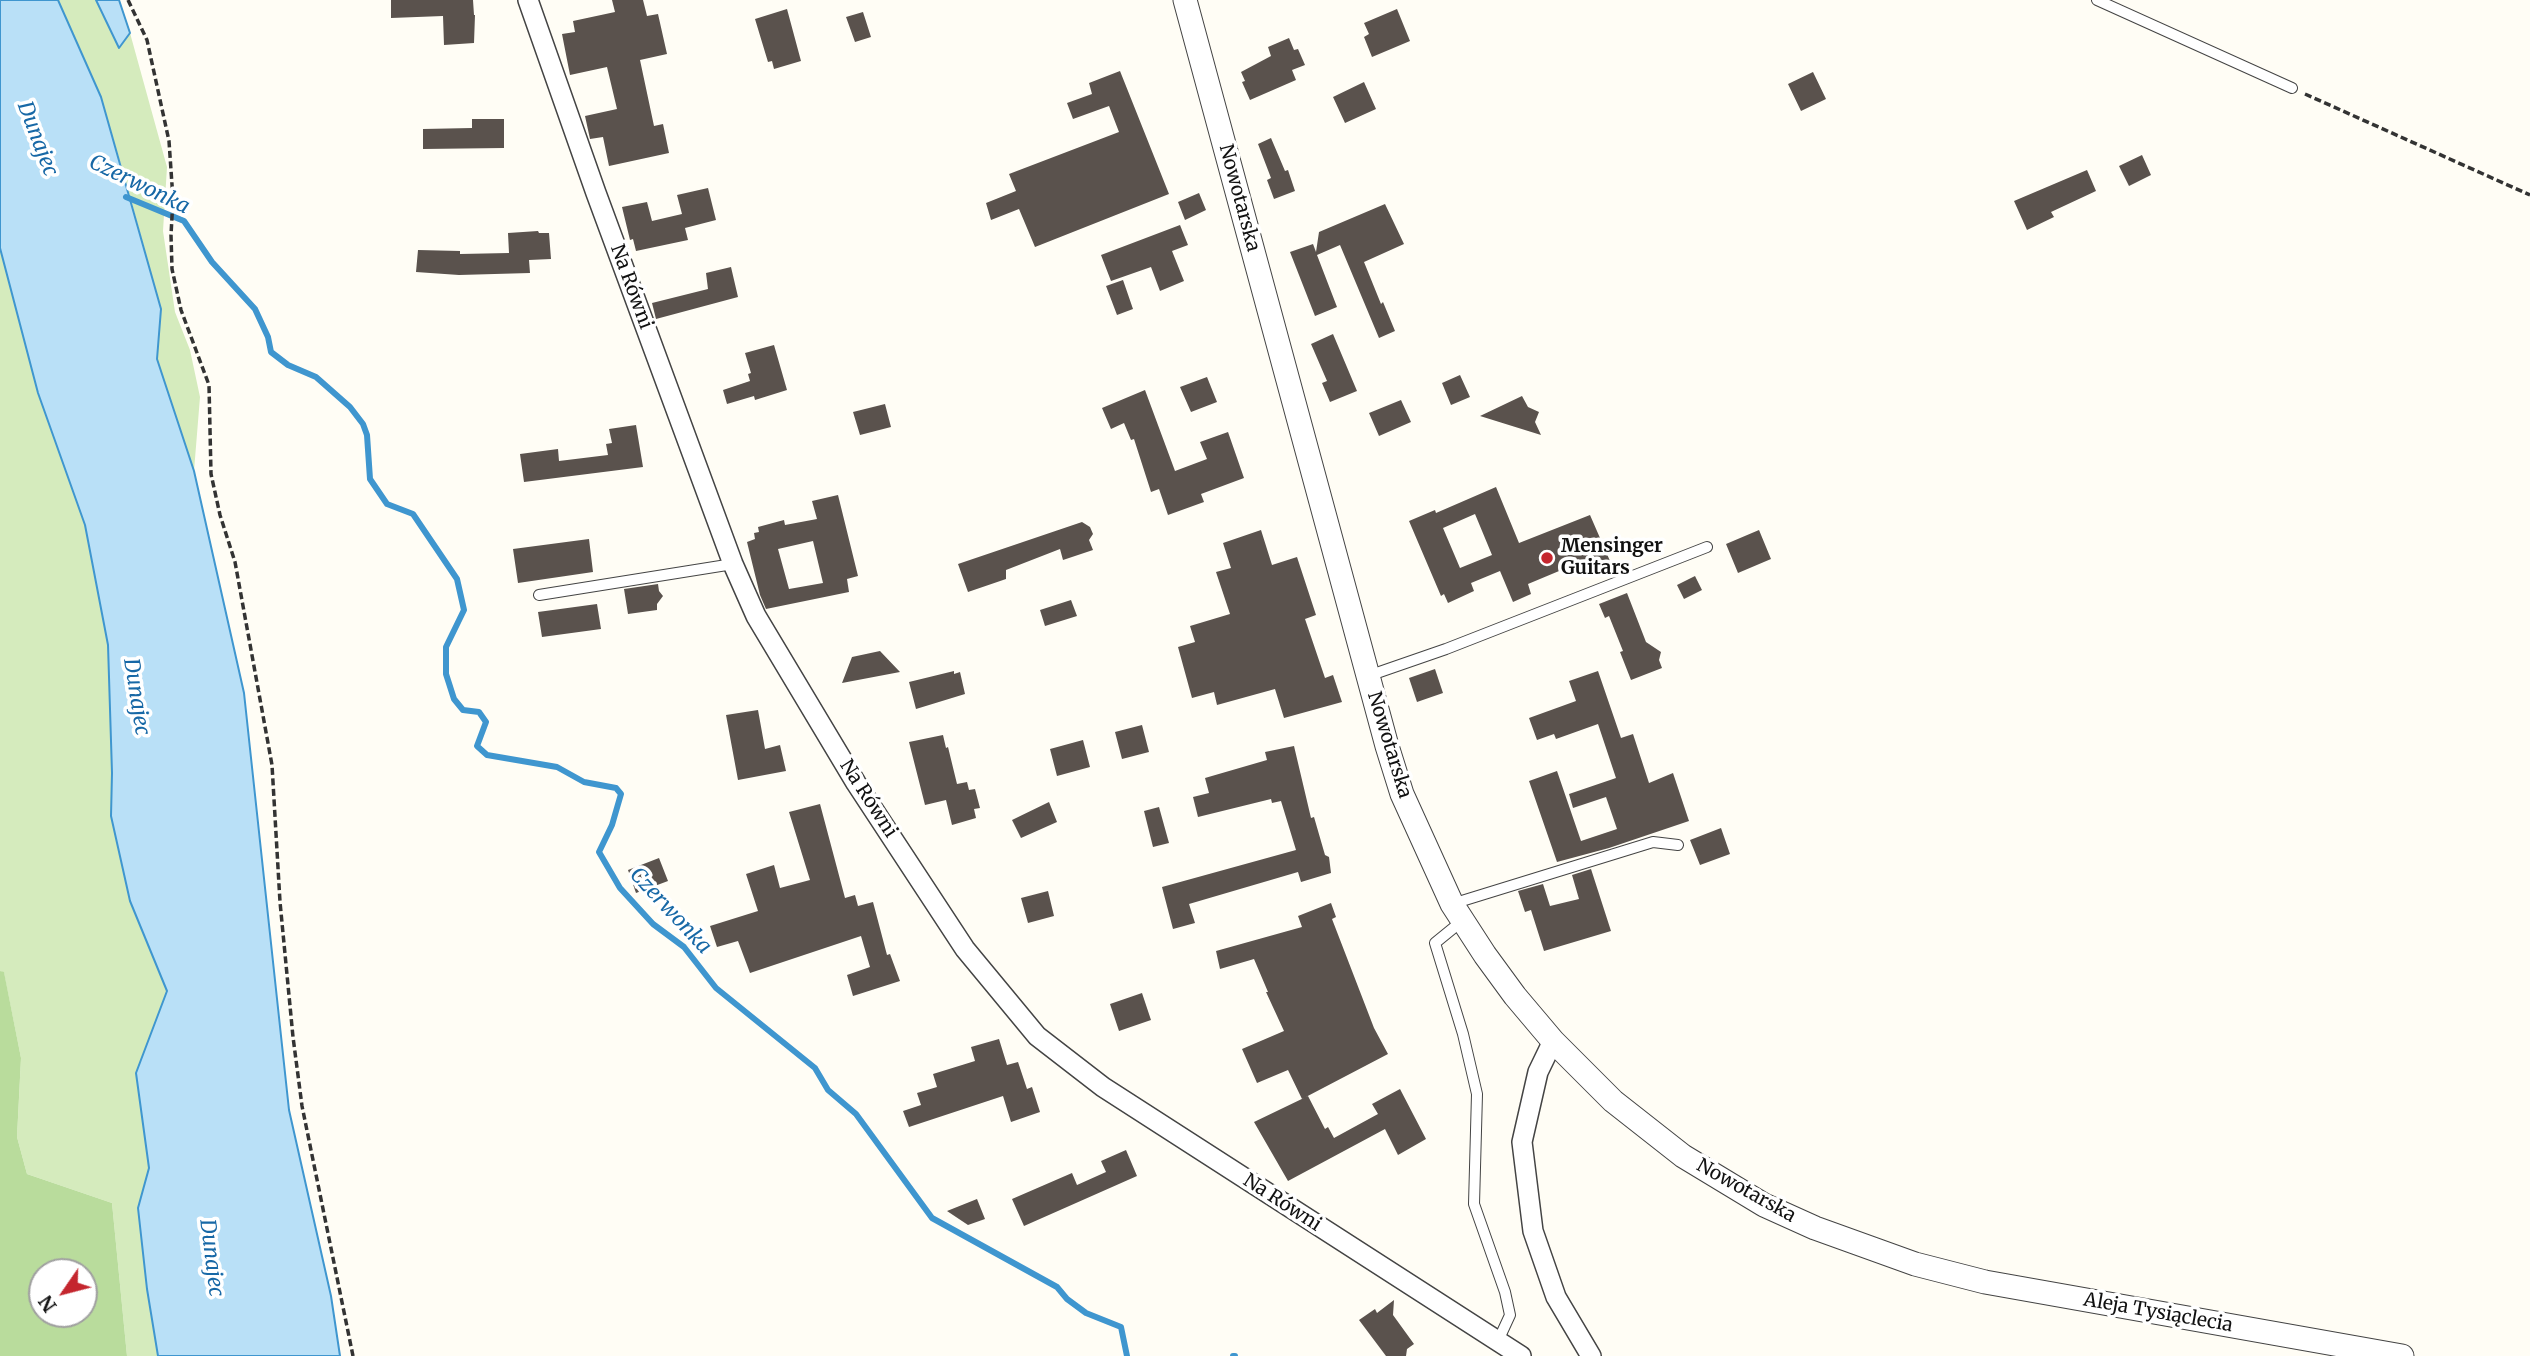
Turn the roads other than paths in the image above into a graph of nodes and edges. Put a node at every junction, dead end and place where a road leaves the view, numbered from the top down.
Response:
1 (528, 0) edge
2 (1185, 0) edge
3 (2097, 0) edge
4 (2292, 88) road end
5 (1707, 547) dead end
6 (733, 564) junction
7 (539, 595) dead end
8 (1368, 676) junction
9 (1678, 845) dead end
10 (1457, 912) junction
11 (1553, 1041) junction
12 (1915, 1264) joint
13 (1498, 1341) junction
14 (1521, 1356) edge
15 (1591, 1356) edge
16 (2402, 1356) edge

1 - 6 street, Na Równi
2 - 8 street, Nowotarska
3 - 4 lane
5 - 8 lane
6 - 7 lane
6 - 13 street, Na Równi
8 - 10 street, Nowotarska
9 - 10 lane
10 - 11 street, Nowotarska
10 - 13 lane
11 - 12 street, Nowotarska
11 - 15 street
12 - 16 street, Aleja Tysiąclecia
13 - 14 street, Na Równi

